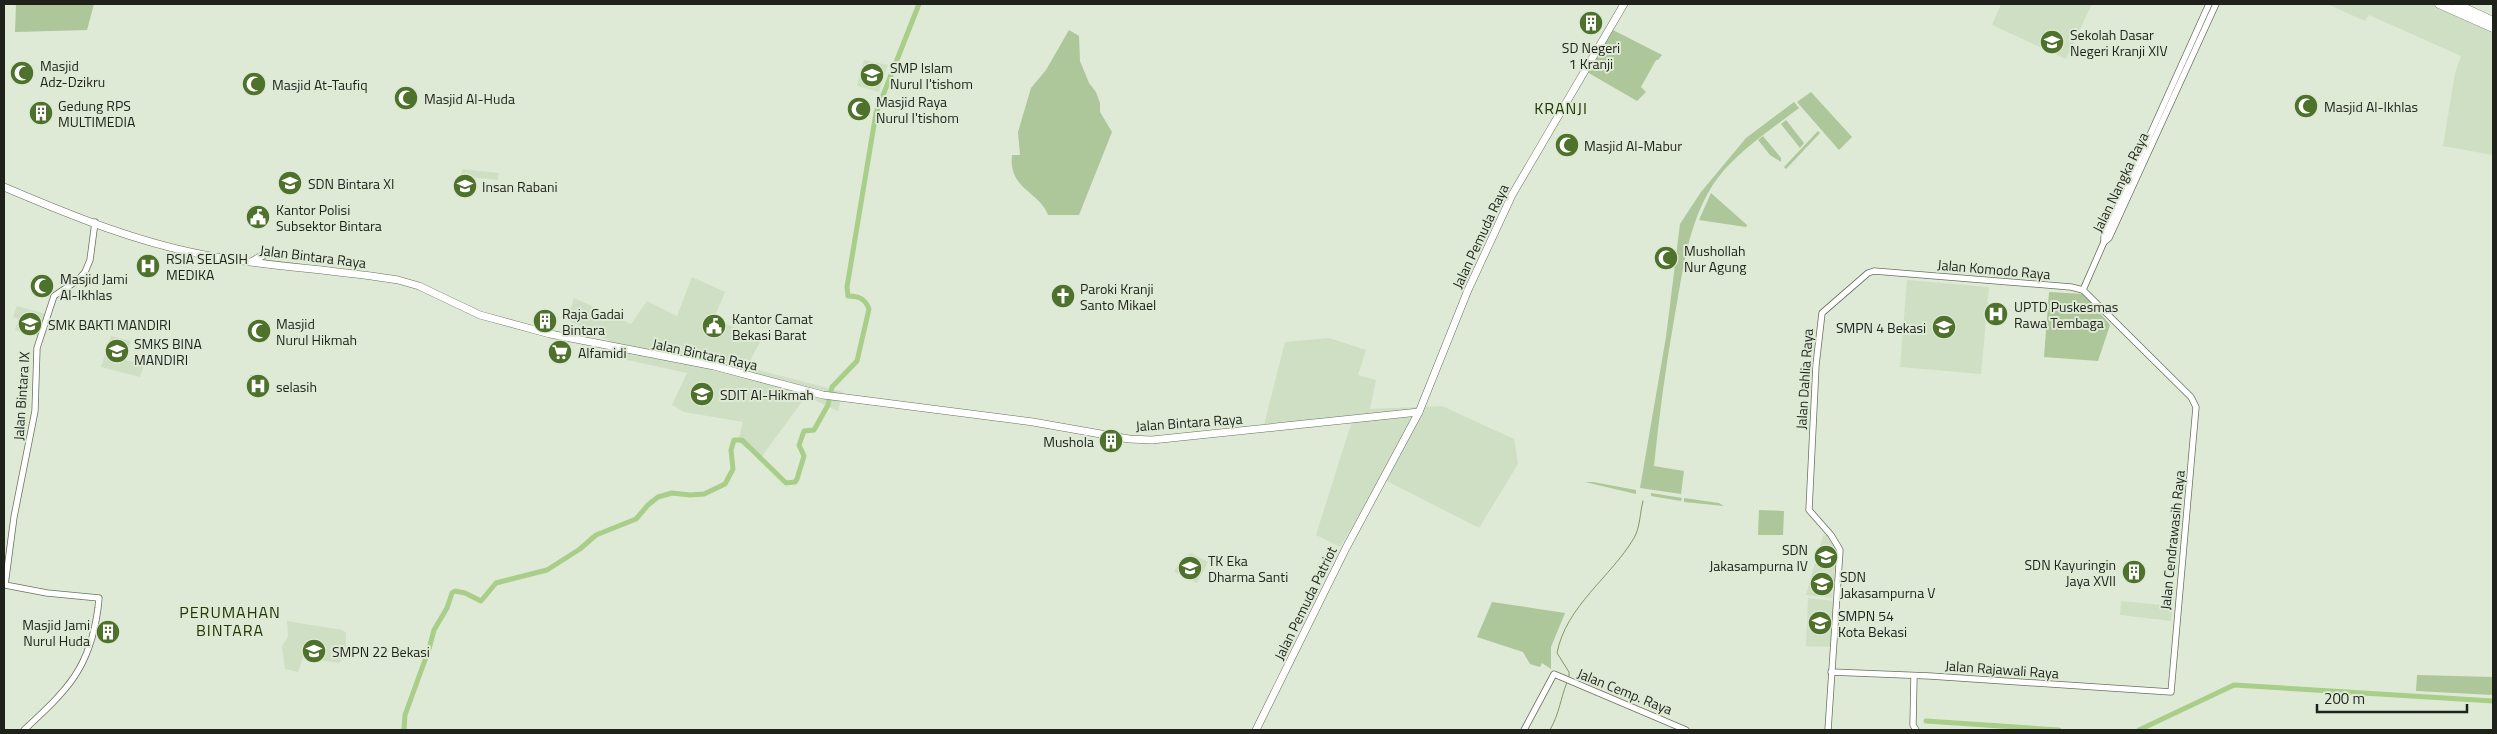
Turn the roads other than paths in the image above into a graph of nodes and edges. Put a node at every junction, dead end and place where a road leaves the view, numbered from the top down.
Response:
1 (1624, 4) edge
2 (2209, 4) edge
3 (2216, 4) edge
4 (2439, 4) edge
5 (2456, 4) edge
6 (2209, 12) junction
7 (2493, 21) edge
8 (2493, 28) edge
9 (2168, 100) junction
10 (2156, 118) junction
11 (2162, 121) junction
12 (4, 187) edge
13 (2118, 212) junction
14 (95, 222) junction
15 (265, 254) dead end
16 (253, 261) junction
17 (1906, 274) joint
18 (2084, 290) junction
19 (1419, 412) junction
20 (1378, 488) joint
21 (1831, 672) junction
22 (1914, 676) junction
23 (2171, 692) joint
24 (24, 730) edge
25 (1256, 730) edge
26 (1524, 730) edge
27 (1686, 730) edge
28 (1828, 730) edge
29 (1916, 730) edge

1 - 19 main road, Jalan Pemuda Raya
2 - 6 street, Jalan Nangka Raya
3 - 6 street, Jalan Nangka Raya
4 - 8 highway
5 - 7 highway
6 - 9 street, Jalan Nangka Raya
9 - 10 street, Jalan Nangka Raya
9 - 11 street, Jalan Nangka Raya
10 - 11 street
10 - 13 street, Jalan Nangka Raya
11 - 13 street, Jalan Nangka Raya
12 - 14 main road, Jalan Bintara Raya
13 - 18 street, Jalan Nangka Raya
14 - 16 main road, Jalan Bintara Raya
14 - 24 street, Jalan Bintara IX
15 - 16 main road
16 - 19 main road, Jalan Bintara Raya
17 - 18 street, Jalan Komodo Raya
17 - 21 street, Jalan Dahlia Raya
18 - 23 street, Jalan Cendrawasih Raya
19 - 20 main road, Jalan Pemuda Raya
20 - 25 main road, Jalan Pemuda Patriot
21 - 22 street, Jalan Rajawali Raya
21 - 28 street
22 - 23 street, Jalan Rajawali Raya
22 - 29 street
26 - 27 street, Jalan Cemp. Raya

